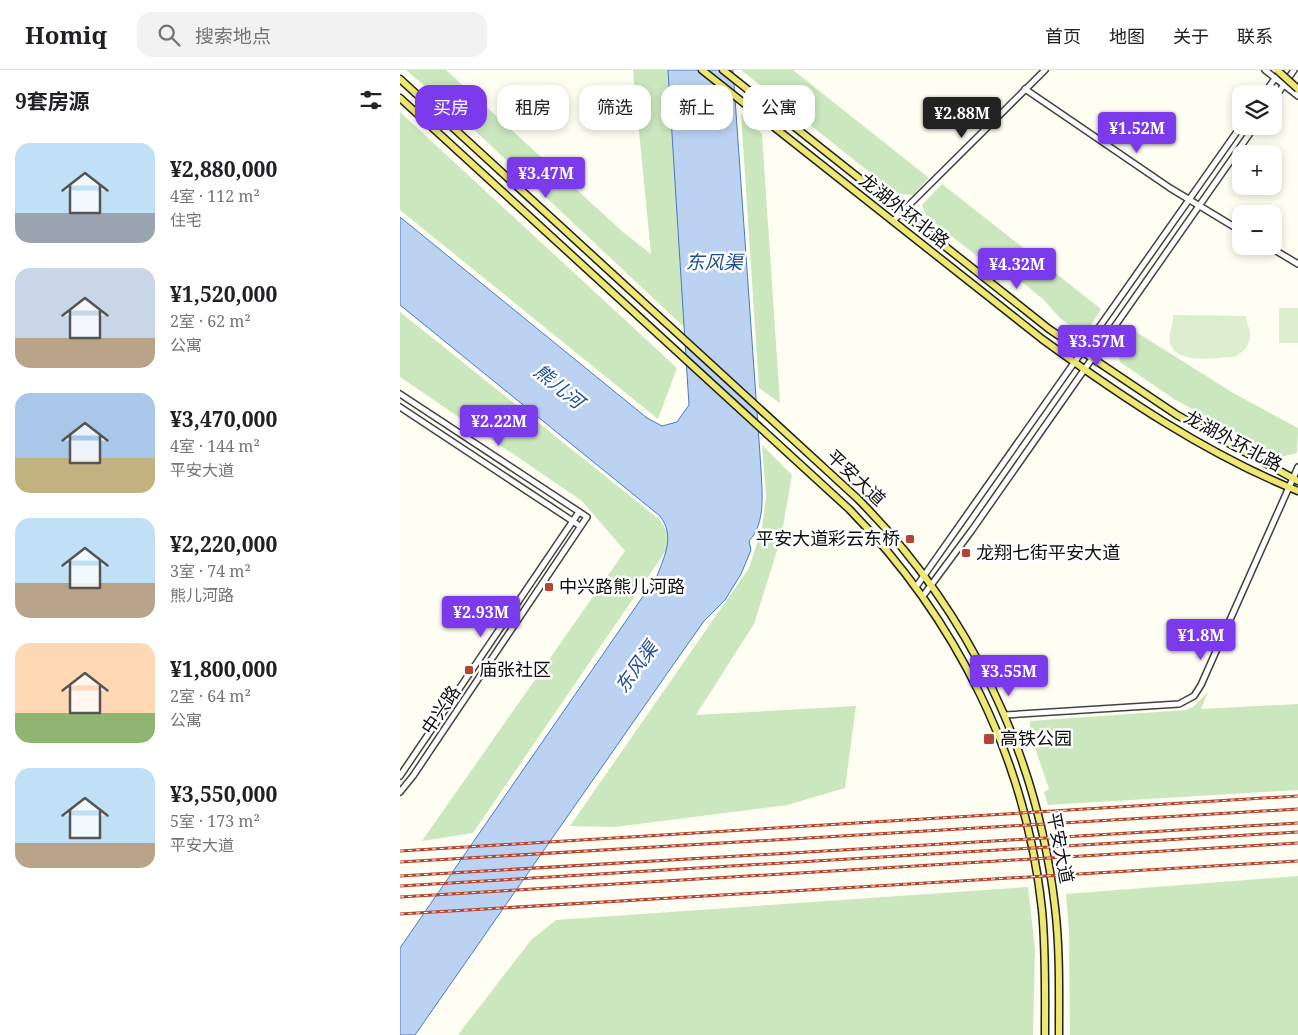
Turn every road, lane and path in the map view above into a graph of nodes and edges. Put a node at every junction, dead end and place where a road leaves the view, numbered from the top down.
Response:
1 (702, 70) edge
2 (723, 70) edge
3 (1045, 70) edge
4 (1266, 70) edge
5 (1277, 70) edge
6 (1281, 70) edge
7 (1294, 70) edge
8 (1275, 78) junction
9 (400, 79) edge
10 (1270, 85) edge
11 (1284, 85) junction
12 (1282, 88) edge
13 (1298, 89) edge
14 (1025, 90) junction
15 (1298, 96) edge
16 (400, 98) edge
17 (1235, 135) edge
18 (1249, 135) edge
19 (1189, 200) junction
20 (1199, 206) junction
21 (902, 213) junction
22 (893, 222) junction
23 (1232, 226) edge
24 (1282, 254) edge
25 (1298, 264) edge
26 (1082, 353) junction
27 (1091, 359) junction
28 (1075, 363) junction
29 (1084, 369) junction
30 (400, 394) edge
31 (400, 407) edge
32 (1298, 467) edge
33 (1296, 480) edge
34 (1289, 487) junction
35 (1298, 491) edge
36 (579, 512) junction
37 (572, 521) junction
38 (580, 526) junction
39 (925, 576) junction
40 (932, 585) junction
41 (916, 587) junction
42 (923, 596) junction
43 (1005, 715) junction
44 (400, 776) edge
45 (400, 792) edge
46 (1045, 1035) edge
47 (1059, 1035) edge

1 - 22 main road, 龙湖外环北路
2 - 21 main road, 龙湖外环北路
3 - 14 street
4 - 8 street
5 - 13 main road, bridge
6 - 8 street
7 - 11 street
8 - 10 street
8 - 11 street
9 - 39 main road, 平安大道
11 - 12 street
11 - 15 street
14 - 19 street
14 - 21 street
16 - 41 main road, 平安大道
17 - 19 street
18 - 20 street
19 - 20 street
19 - 26 street
20 - 23 street
20 - 27 street
21 - 22 street
21 - 26 main road, 龙湖外环北路
22 - 28 main road, 龙湖外环北路
24 - 25 street
26 - 27 main road, 龙湖外环北路
26 - 28 street
27 - 29 street
27 - 33 main road, 龙湖外环北路
28 - 29 main road, 龙湖外环北路
28 - 39 street
29 - 34 main road, 龙湖外环北路
29 - 40 street
30 - 36 street
31 - 37 street
32 - 33 street
33 - 34 street
34 - 35 main road, 龙湖外环北路
34 - 43 street
36 - 37 street, 中兴路
36 - 38 street, 中兴路
37 - 38 street
37 - 44 street, 中兴路
38 - 45 street, 中兴路
39 - 40 main road, 平安大道
39 - 41 street
40 - 42 street
40 - 43 main road, 平安大道
41 - 42 main road, 平安大道
42 - 46 main road, 平安大道
43 - 47 main road, 平安大道

